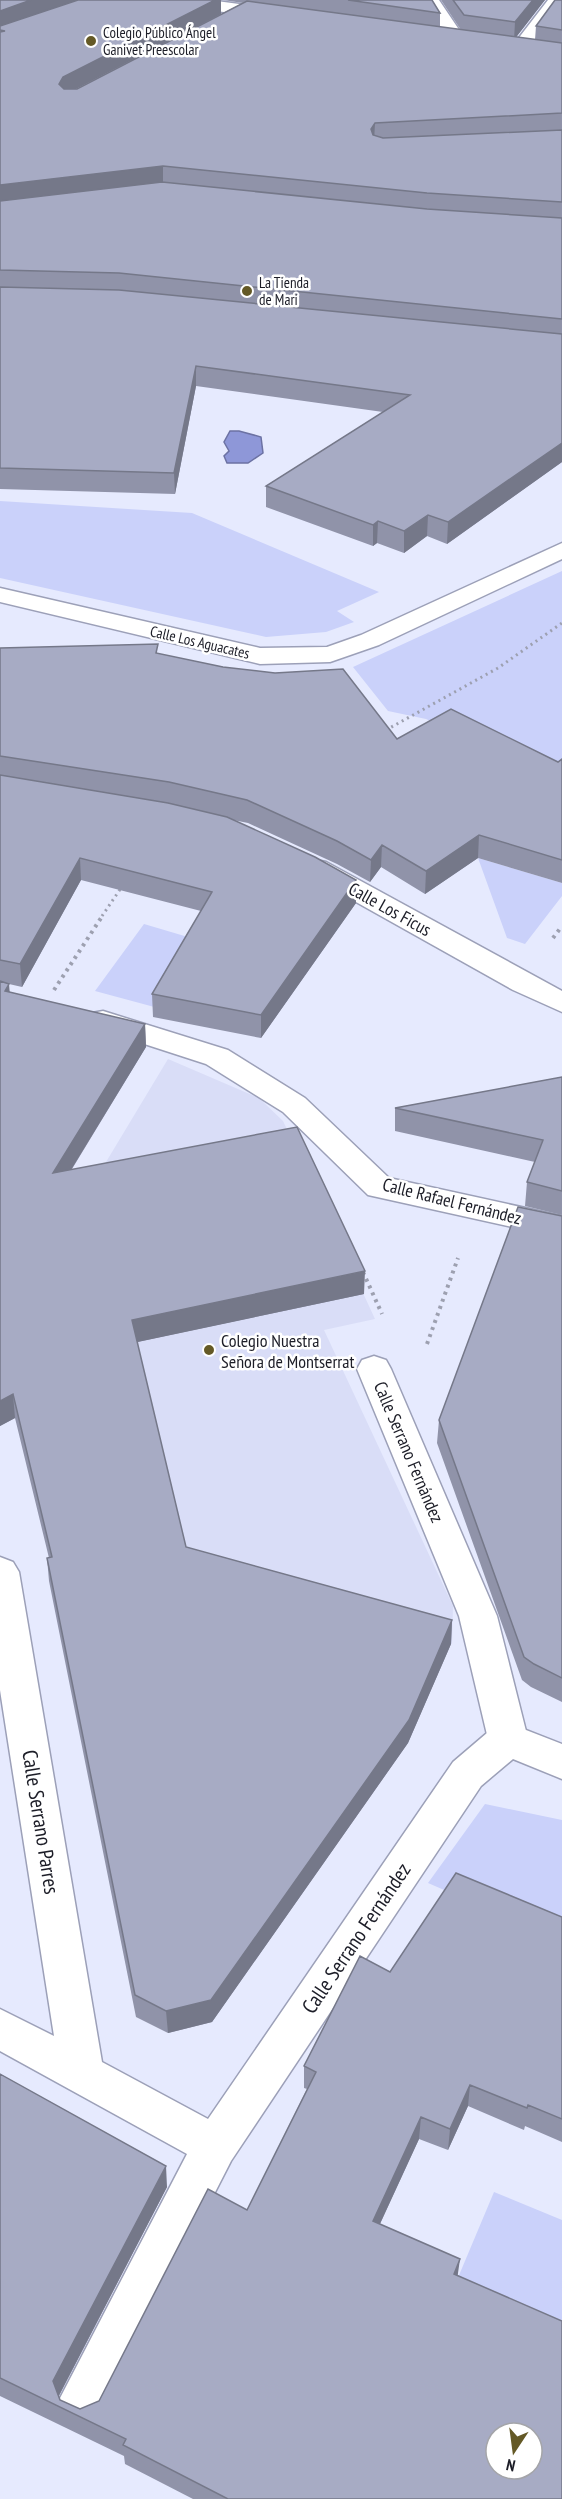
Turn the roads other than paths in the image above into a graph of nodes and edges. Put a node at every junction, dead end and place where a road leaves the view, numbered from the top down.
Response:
1 (171, 0) edge
2 (431, 0) edge
3 (556, 0) edge
4 (244, 10) junction
5 (292, 17) edge
6 (215, 26) edge
7 (434, 37) edge
8 (457, 40) junction
9 (478, 43) edge
10 (499, 45) edge
11 (520, 48) junction
12 (541, 51) edge
13 (562, 550) edge
14 (0, 595) edge
15 (296, 859) edge
16 (562, 1003) edge
17 (46, 1004) edge
18 (562, 1227) edge
19 (374, 1369) dead end
20 (0, 1572) edge
21 (508, 1739) junction
22 (562, 1762) edge
23 (0, 2029) edge
24 (82, 2072) junction
25 (215, 2146) junction
26 (82, 2402) dead end

1 - 4 street
2 - 8 street
3 - 11 street
4 - 5 street
4 - 6 street
7 - 8 street
8 - 9 street
10 - 11 street
11 - 12 street
13 - 14 street, Calle Los Aguacates
15 - 16 street, Calle Los Ficus
17 - 18 street, Calle Rafael Fernández
19 - 21 street, Calle Serrano Fernández
20 - 24 street, Calle Serrano Parres
21 - 22 street
21 - 25 street, Calle Serrano Fernández
23 - 24 street
24 - 25 street
25 - 26 street, Calle Serrano Fernández

